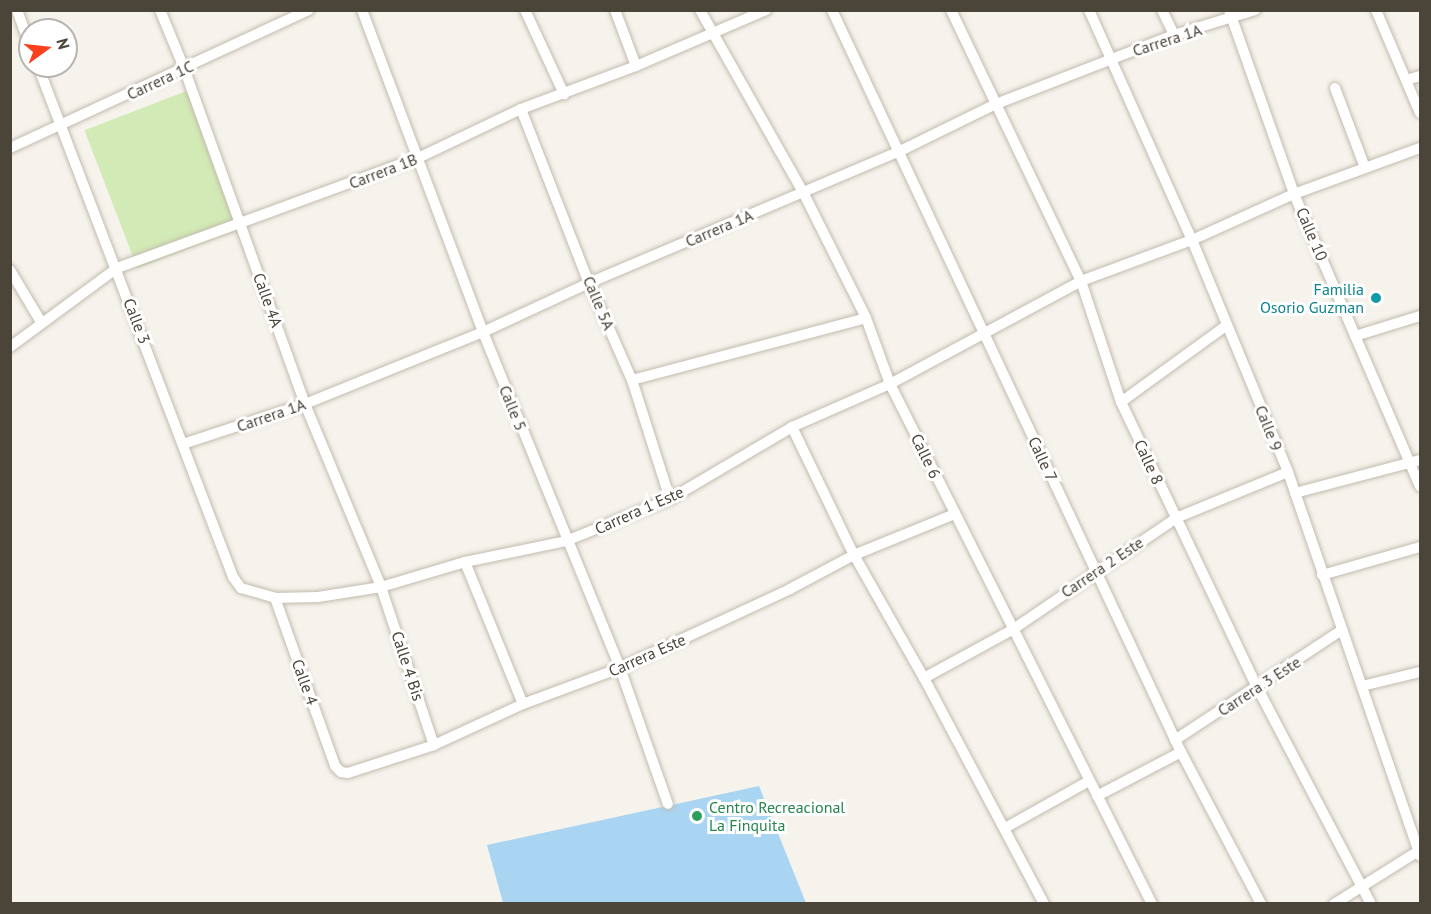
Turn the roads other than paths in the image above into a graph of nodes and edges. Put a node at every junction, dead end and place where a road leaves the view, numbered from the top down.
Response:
1 (160, 10) edge
2 (309, 10) edge
3 (362, 10) edge
4 (525, 10) edge
5 (615, 10) edge
6 (700, 10) edge
7 (766, 10) edge
8 (832, 10) edge
9 (951, 10) edge
10 (1089, 10) edge
11 (1162, 10) edge
12 (1255, 10) edge
13 (1376, 10) edge
14 (1231, 15) edge
15 (713, 33) junction
16 (1174, 35) junction
17 (1112, 58) junction
18 (636, 66) junction
19 (184, 68) junction
20 (1420, 75) edge
21 (43, 78) edge
22 (1406, 80) junction
23 (1335, 88) dead end
24 (564, 94) junction
25 (996, 104) junction
26 (521, 109) junction
27 (1420, 112) edge
28 (61, 126) junction
29 (10, 148) edge
30 (1420, 148) edge
31 (898, 152) junction
32 (418, 158) junction
33 (1365, 168) junction
34 (803, 192) junction
35 (1294, 194) junction
36 (241, 224) junction
37 (1192, 240) junction
38 (117, 268) junction
39 (10, 270) edge
40 (1081, 281) junction
41 (589, 283) junction
42 (1420, 316) edge
43 (866, 318) junction
44 (41, 322) junction
45 (1227, 325) junction
46 (483, 332) junction
47 (984, 334) junction
48 (1355, 336) junction
49 (10, 347) edge
50 (632, 380) junction
51 (890, 384) junction
52 (1121, 402) junction
53 (305, 404) junction
54 (792, 427) junction
55 (183, 444) junction
56 (1415, 461) edge
57 (1288, 472) junction
58 (1420, 486) edge
59 (1295, 493) junction
60 (670, 499) junction
61 (955, 514) junction
62 (1176, 518) junction
63 (566, 541) junction
64 (1420, 547) edge
65 (854, 555) junction
66 (465, 562) junction
67 (1095, 570) junction
68 (1322, 575) junction
69 (233, 576) joint
70 (381, 588) junction
71 (275, 598) junction
72 (1012, 630) junction
73 (1342, 630) junction
74 (620, 668) junction
75 (1420, 672) edge
76 (924, 678) junction
77 (1362, 686) junction
78 (1257, 687) junction
79 (523, 704) junction
80 (1175, 741) junction
81 (434, 745) junction
82 (1181, 752) junction
83 (335, 766) joint
84 (1089, 781) junction
85 (1097, 796) junction
86 (668, 804) dead end
87 (1005, 828) junction
88 (1420, 852) edge
89 (1362, 884) junction
90 (1044, 903) edge
91 (1152, 903) edge
92 (1262, 903) edge
93 (1334, 903) edge
94 (1371, 903) edge

1 - 19 street, Calle 4A
2 - 19 street, Carrera 1C
3 - 32 street, Calle 5
4 - 24 street
5 - 18 street
6 - 15 street, Calle 6
7 - 15 street, Carrera 1B
8 - 31 street, Calle 7
9 - 25 street, Calle 8
10 - 17 street, Calle 9
11 - 16 street
12 - 14 street, Carrera 1A
13 - 22 street
14 - 16 street, Carrera 1A
14 - 35 street, Calle 10
15 - 18 street, Carrera 1B
15 - 34 street, Calle 6
16 - 17 street, Carrera 1A
17 - 25 street, Carrera 1A
17 - 37 street, Calle 9
18 - 24 street, Carrera 1B
19 - 28 street, Carrera 1C
19 - 36 street, Calle 4A
20 - 22 street
21 - 28 street, Calle 3
22 - 27 street
23 - 33 street
24 - 26 street, Carrera 1B
25 - 31 street, Carrera 1A
25 - 40 street, Calle 8
26 - 32 street, Carrera 1B
26 - 41 street, Calle 5A
28 - 29 street, Carrera 1C
28 - 38 street, Calle 3
30 - 33 street, Carrera 1 Este
31 - 34 street, Carrera 1A
31 - 47 street, Calle 7
32 - 36 street, Carrera 1B
32 - 46 street, Calle 5
33 - 35 street, Carrera 1 Este
34 - 41 street, Carrera 1A
34 - 43 street, Calle 6
35 - 37 street, Carrera 1 Este
35 - 48 street, Calle 10
36 - 38 street, Carrera 1B
36 - 53 street, Calle 4A
37 - 40 street, Carrera 1 Este
37 - 45 street, Calle 9
38 - 44 street, Carrera 1B
38 - 55 street, Calle 3
39 - 44 street
40 - 47 street, Carrera 1 Este
40 - 52 street, Calle 8
41 - 46 street, Carrera 1A
41 - 50 street, Calle 5A
42 - 48 street
43 - 50 street
43 - 51 street, Calle 6
44 - 49 street, Carrera 1B
45 - 52 street
45 - 57 street, Calle 9
46 - 53 street, Carrera 1A
46 - 63 street, Calle 5
47 - 51 street, Carrera 1 Este
47 - 67 street, Calle 7
48 - 56 street, Calle 10
50 - 60 street, Calle 5A
51 - 54 street, Carrera 1 Este
51 - 61 street, Calle 6
52 - 62 street, Calle 8
53 - 55 street, Carrera 1A
53 - 70 street, Calle 4A
54 - 60 street, Carrera 1 Este
54 - 65 street
55 - 69 street, Calle 3
56 - 58 street, Calle 10
56 - 59 street
57 - 59 street, Calle 9
57 - 62 street, Carrera 2 Este
59 - 68 street, Calle 9
60 - 63 street, Carrera 1 Este
61 - 65 street, Carrera Este
61 - 72 street, Calle 6
62 - 67 street, Carrera 2 Este
62 - 78 street, Calle 8
63 - 66 street, Carrera 1 Este
63 - 74 street, Calle 5
64 - 68 street
65 - 74 street, Carrera Este
65 - 76 street
66 - 70 street, Carrera 1 Este
66 - 79 street
67 - 72 street, Carrera 2 Este
67 - 80 street, Calle 7
68 - 73 street, Calle 9
69 - 71 street, Carrera 1 Este
70 - 71 street, Carrera 1 Este
70 - 81 street, Calle 4 Bis
71 - 83 street, Calle 4
72 - 76 street, Carrera 2 Este
72 - 84 street, Calle 6
73 - 77 street, Calle 9
73 - 78 street, Carrera 3 Este
74 - 79 street, Carrera Este
74 - 86 street, Calle 5
75 - 77 street
76 - 87 street
77 - 88 street, Calle 9
78 - 80 street, Carrera 3 Este
78 - 89 street, Calle 8
79 - 81 street, Carrera Este
80 - 82 street, Calle 7
81 - 83 street, Carrera Este
82 - 85 street
82 - 92 street, Calle 7
84 - 85 street, Calle 6
84 - 87 street
85 - 91 street, Calle 6
87 - 90 street
88 - 89 street
89 - 93 street
89 - 94 street, Calle 8

